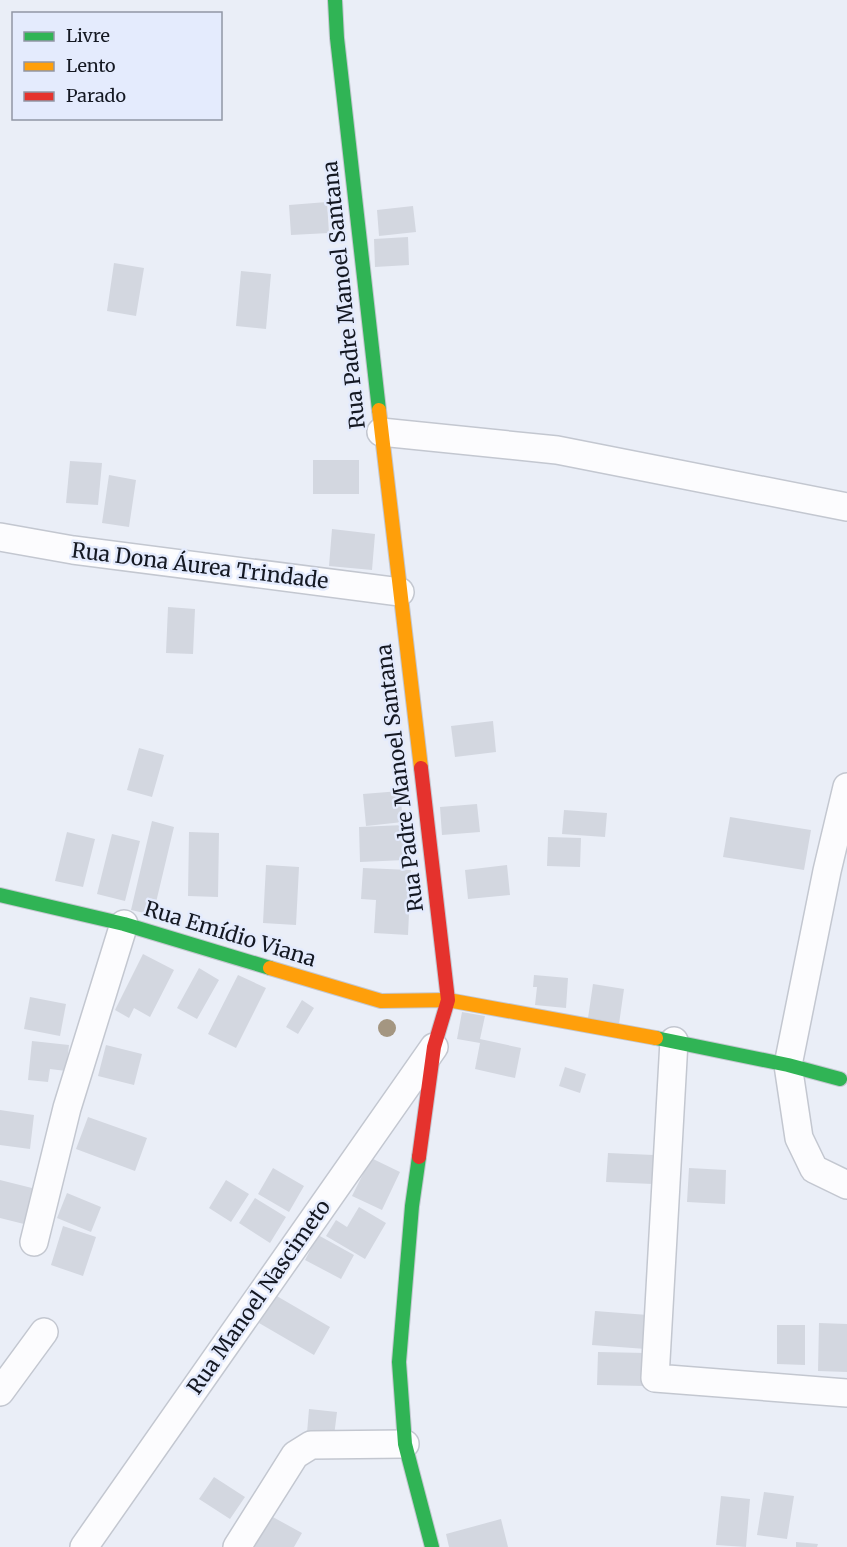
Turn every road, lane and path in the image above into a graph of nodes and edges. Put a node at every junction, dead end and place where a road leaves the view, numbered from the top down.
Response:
1 (335, 0) edge
2 (381, 432) junction
3 (847, 507) edge
4 (0, 537) edge
5 (400, 592) junction
6 (847, 787) edge
7 (837, 873) edge
8 (0, 895) edge
9 (124, 924) junction
10 (448, 1000) junction
11 (674, 1041) junction
12 (434, 1047) junction
13 (788, 1065) junction
14 (840, 1079) dead end
15 (847, 1185) edge
16 (34, 1242) dead end
17 (45, 1332) dead end
18 (0, 1392) edge
19 (847, 1393) edge
20 (405, 1444) junction
21 (84, 1547) edge
22 (237, 1547) edge
23 (432, 1547) edge

1 - 2 street, Rua Padre Manoel Santana
2 - 3 street
2 - 5 street, Rua Padre Manoel Santana
4 - 5 street, Rua Dona Áurea Trindade
5 - 10 street, Rua Padre Manoel Santana
6 - 7 street
7 - 13 street
8 - 9 street, Rua Emídio Viana
9 - 10 street, Rua Emídio Viana
9 - 16 street
10 - 11 street, Rua Emídio Viana
10 - 12 street, Rua Padre Manoel Santana
11 - 13 street, Rua Emídio Viana
11 - 19 street
12 - 20 street, Rua Padre Manoel Santana
12 - 21 street, Rua Manoel Nascimeto
13 - 14 street, Rua Emídio Viana
13 - 15 street
17 - 18 street
20 - 22 street
20 - 23 street, Rua Padre Manoel Santana

